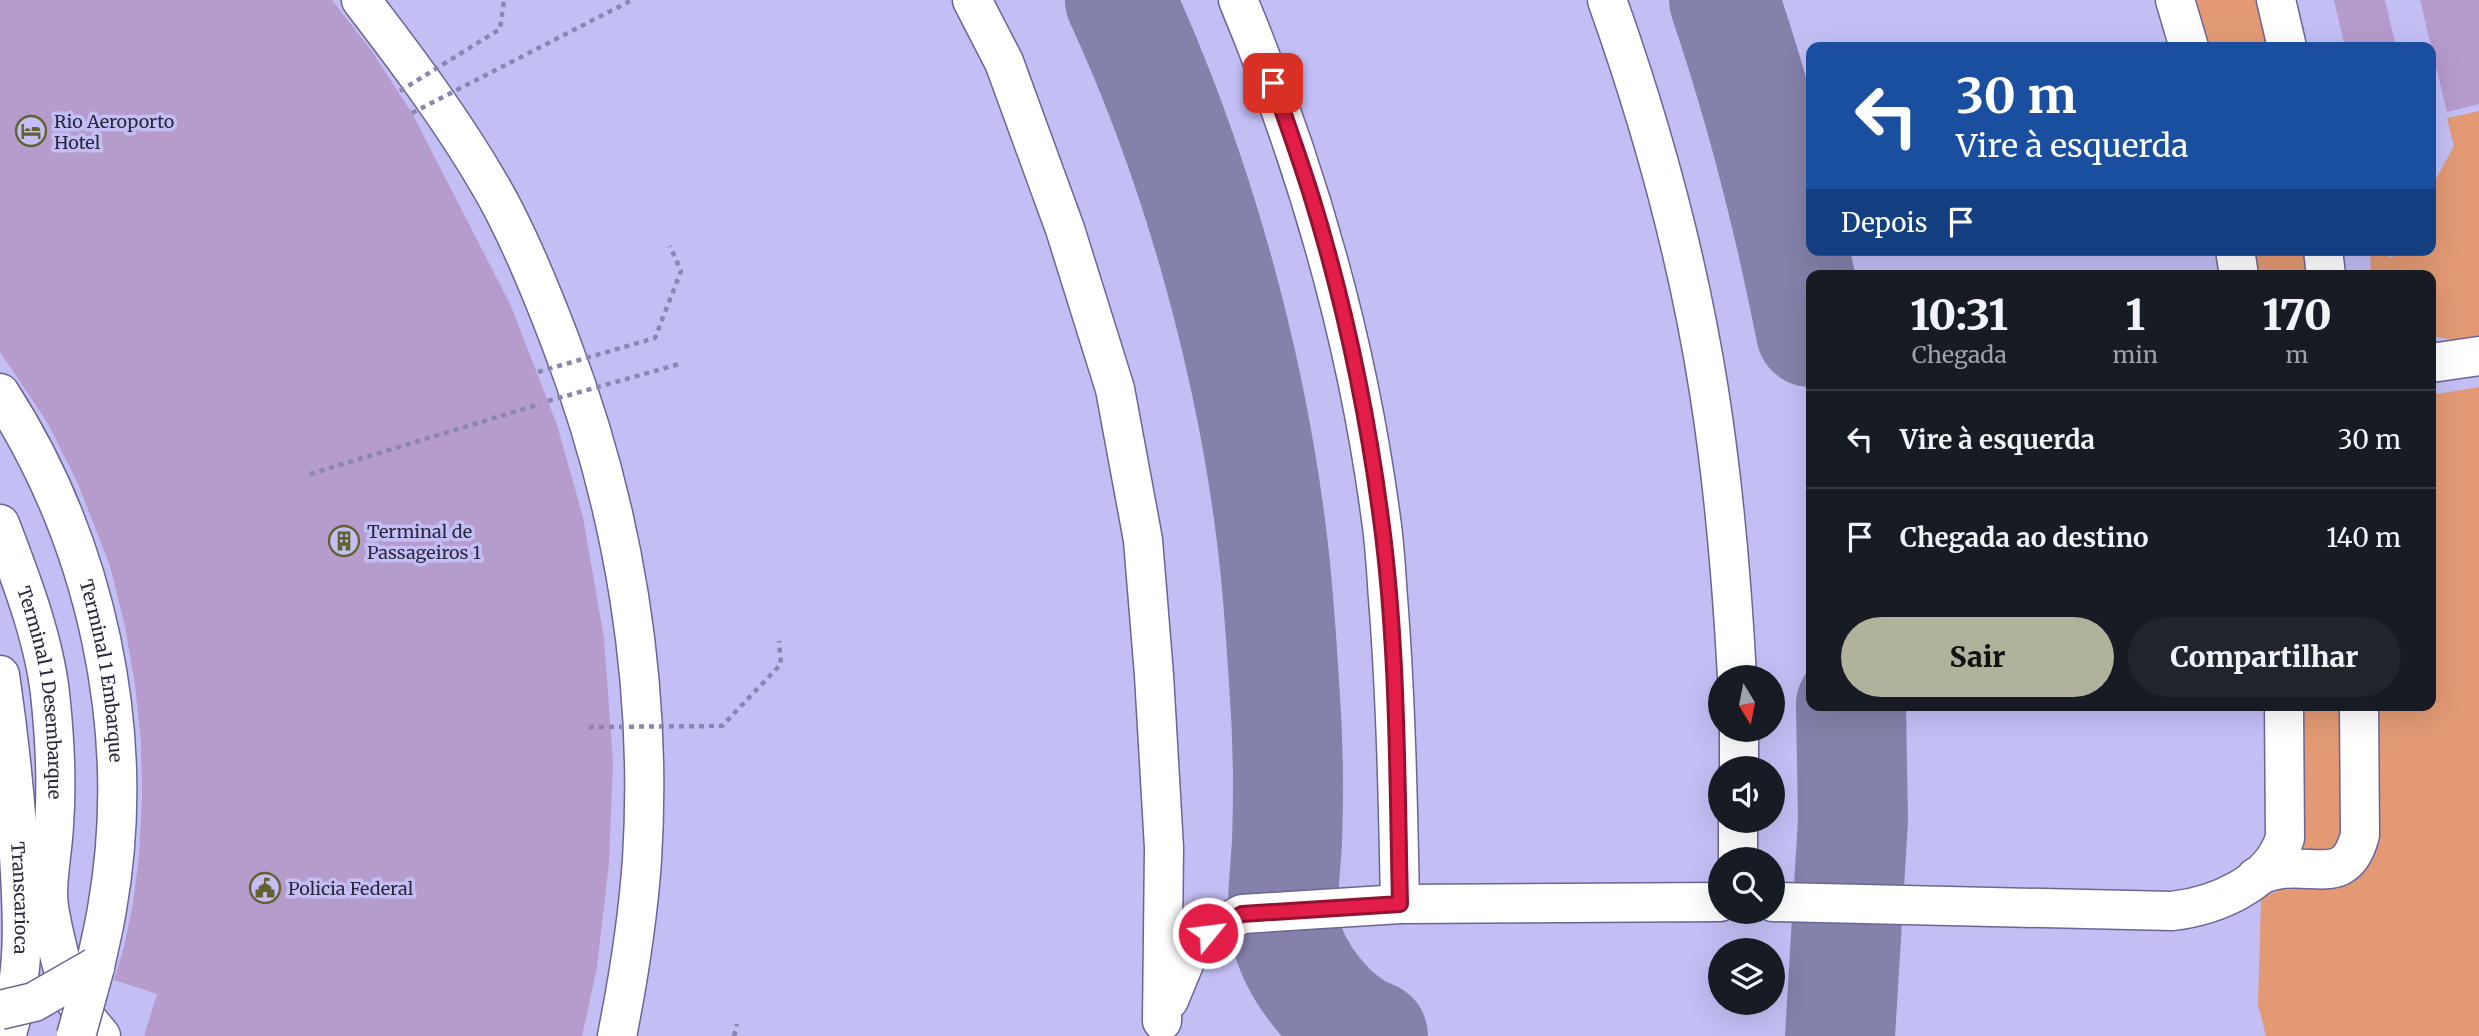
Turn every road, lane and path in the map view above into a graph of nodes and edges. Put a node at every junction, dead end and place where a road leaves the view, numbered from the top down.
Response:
1 (361, 0) edge
2 (504, 0) edge
3 (632, 0) edge
4 (972, 0) edge
5 (1238, 0) edge
6 (1607, 0) edge
7 (2175, 0) edge
8 (2276, 0) edge
9 (2188, 42) edge
10 (2286, 42) edge
11 (400, 91) dead end
12 (412, 113) dead end
13 (670, 246) dead end
14 (2479, 356) edge
15 (2436, 362) edge
16 (683, 363) dead end
17 (538, 372) dead end
18 (0, 393) edge
19 (310, 474) dead end
20 (0, 524) edge
21 (779, 641) dead end
22 (1736, 665) edge
23 (0, 675) edge
24 (2284, 711) edge
25 (2358, 711) edge
26 (589, 727) dead end
27 (2285, 838) junction
28 (2318, 870) junction
29 (2256, 877) junction
30 (47, 895) junction
31 (1708, 902) edge
32 (1785, 902) edge
33 (1400, 904) junction
34 (22, 959) junction
35 (94, 967) junction
36 (4, 1022) edge
37 (737, 1024) dead end
38 (1162, 1028) edge
39 (76, 1036) edge
40 (101, 1036) edge
41 (617, 1036) edge
42 (734, 1036) edge

1 - 41 street
2 - 11 path, bridge
3 - 12 path, bridge
4 - 38 street
5 - 33 street
6 - 22 street
7 - 9 street
8 - 10 street
13 - 17 path, bridge
14 - 15 street
16 - 19 path, bridge
18 - 35 street, Terminal 1 Embarque
20 - 30 street, Terminal 1 Desembarque
21 - 26 path, bridge
23 - 34 street, Transcarioca
24 - 27 street
25 - 28 street
27 - 28 street
27 - 29 street
28 - 29 street
29 - 32 street
30 - 34 street
30 - 40 street
31 - 33 street
33 - 38 street
34 - 36 street, Transcarioca
35 - 36 street, bridge
35 - 39 street, Terminal 1 Embarque, bridge
37 - 42 path

